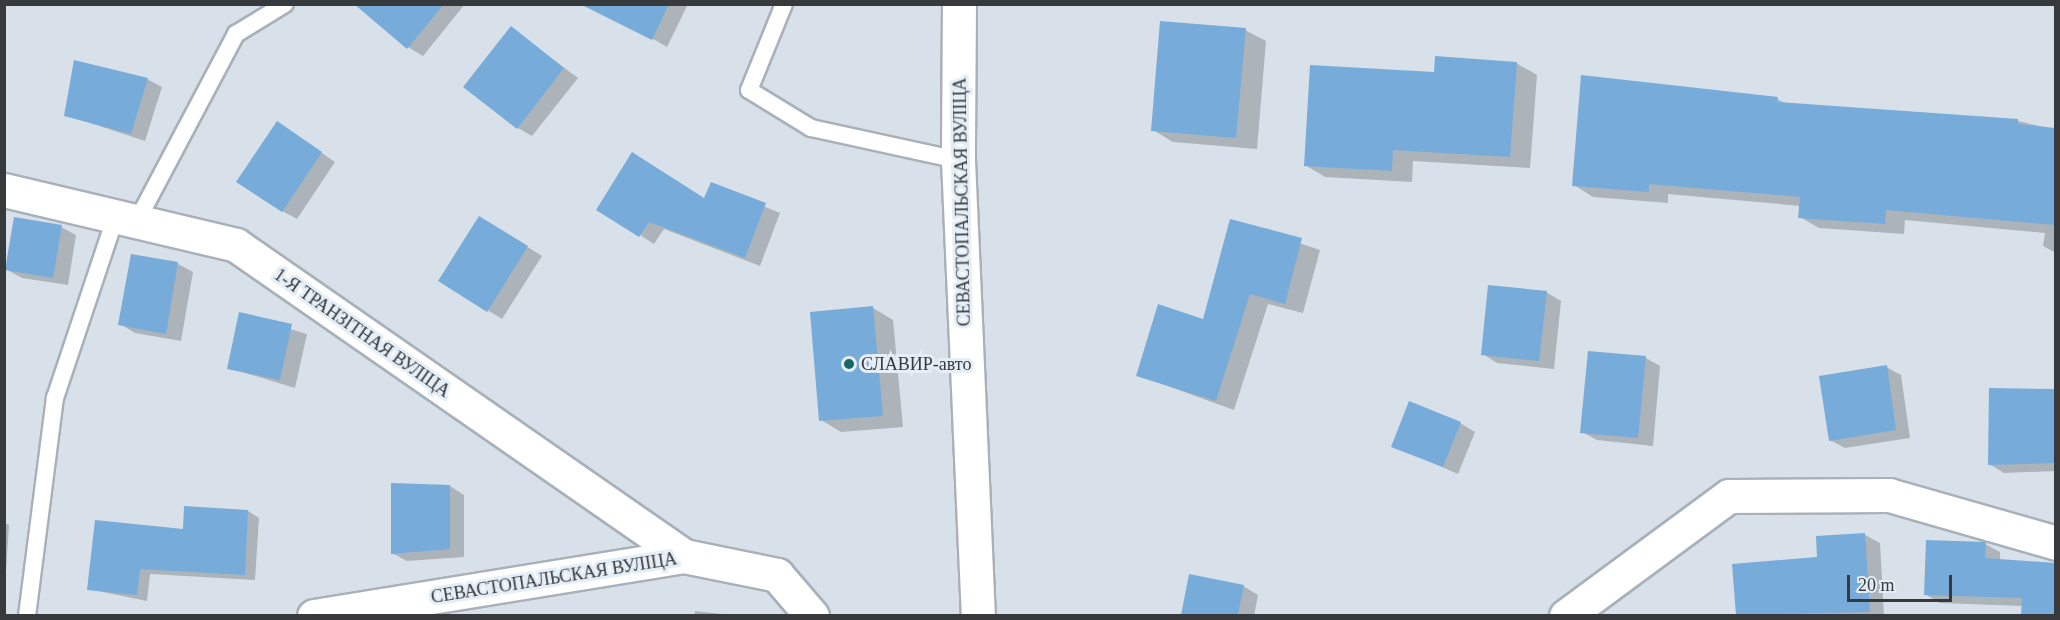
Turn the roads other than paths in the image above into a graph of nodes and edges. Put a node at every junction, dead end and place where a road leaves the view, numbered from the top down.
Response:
1 (285, 4) edge
2 (784, 4) edge
3 (960, 4) edge
4 (958, 160) junction
5 (4, 190) edge
6 (127, 219) junction
7 (2055, 543) edge
8 (684, 556) junction
9 (27, 615) edge
10 (314, 615) edge
11 (812, 615) edge
12 (978, 615) edge
13 (1566, 615) edge

1 - 6 lane
2 - 4 lane
3 - 4 street, СЕВАСТОПАЛЬСКАЯ ВУЛІЦА
4 - 12 street, СЕВАСТОПАЛЬСКАЯ ВУЛІЦА
5 - 6 street, 1-Я ТРАНЗІТНАЯ ВУЛІЦА
6 - 8 street, 1-Я ТРАНЗІТНАЯ ВУЛІЦА
6 - 9 lane
7 - 13 street
8 - 10 street, СЕВАСТОПАЛЬСКАЯ ВУЛІЦА
8 - 11 street, СЕВАСТОПАЛЬСКАЯ ВУЛІЦА

